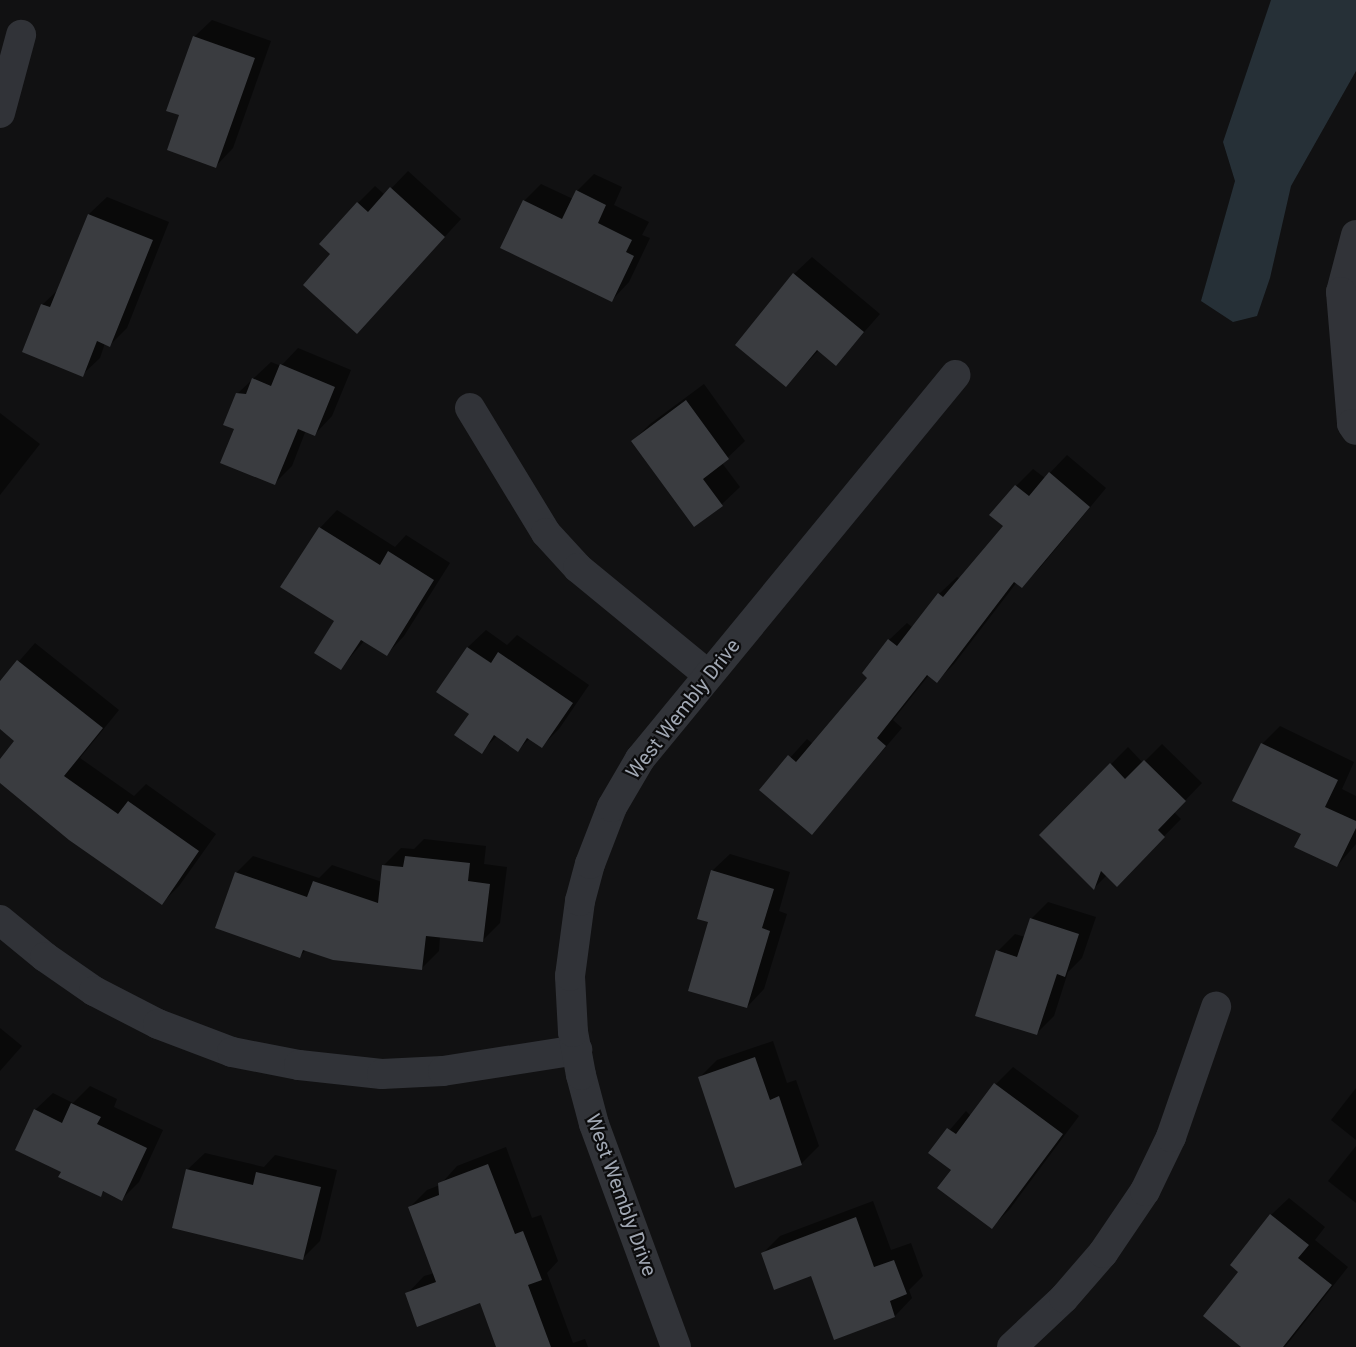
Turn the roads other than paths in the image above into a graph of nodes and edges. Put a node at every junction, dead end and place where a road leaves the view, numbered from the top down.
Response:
1 (21, 35) dead end
2 (0, 113) edge
3 (1356, 235) edge
4 (955, 375) dead end
5 (470, 408) dead end
6 (1356, 430) edge
7 (708, 674) junction
8 (0, 920) edge
9 (1216, 1007) dead end
10 (577, 1050) junction
11 (676, 1347) edge
12 (1012, 1347) edge

1 - 2 street
3 - 6 street
4 - 7 street, West Wembly Drive
5 - 7 street
7 - 10 street, West Wembly Drive
8 - 10 street
9 - 12 street
10 - 11 street, West Wembly Drive

